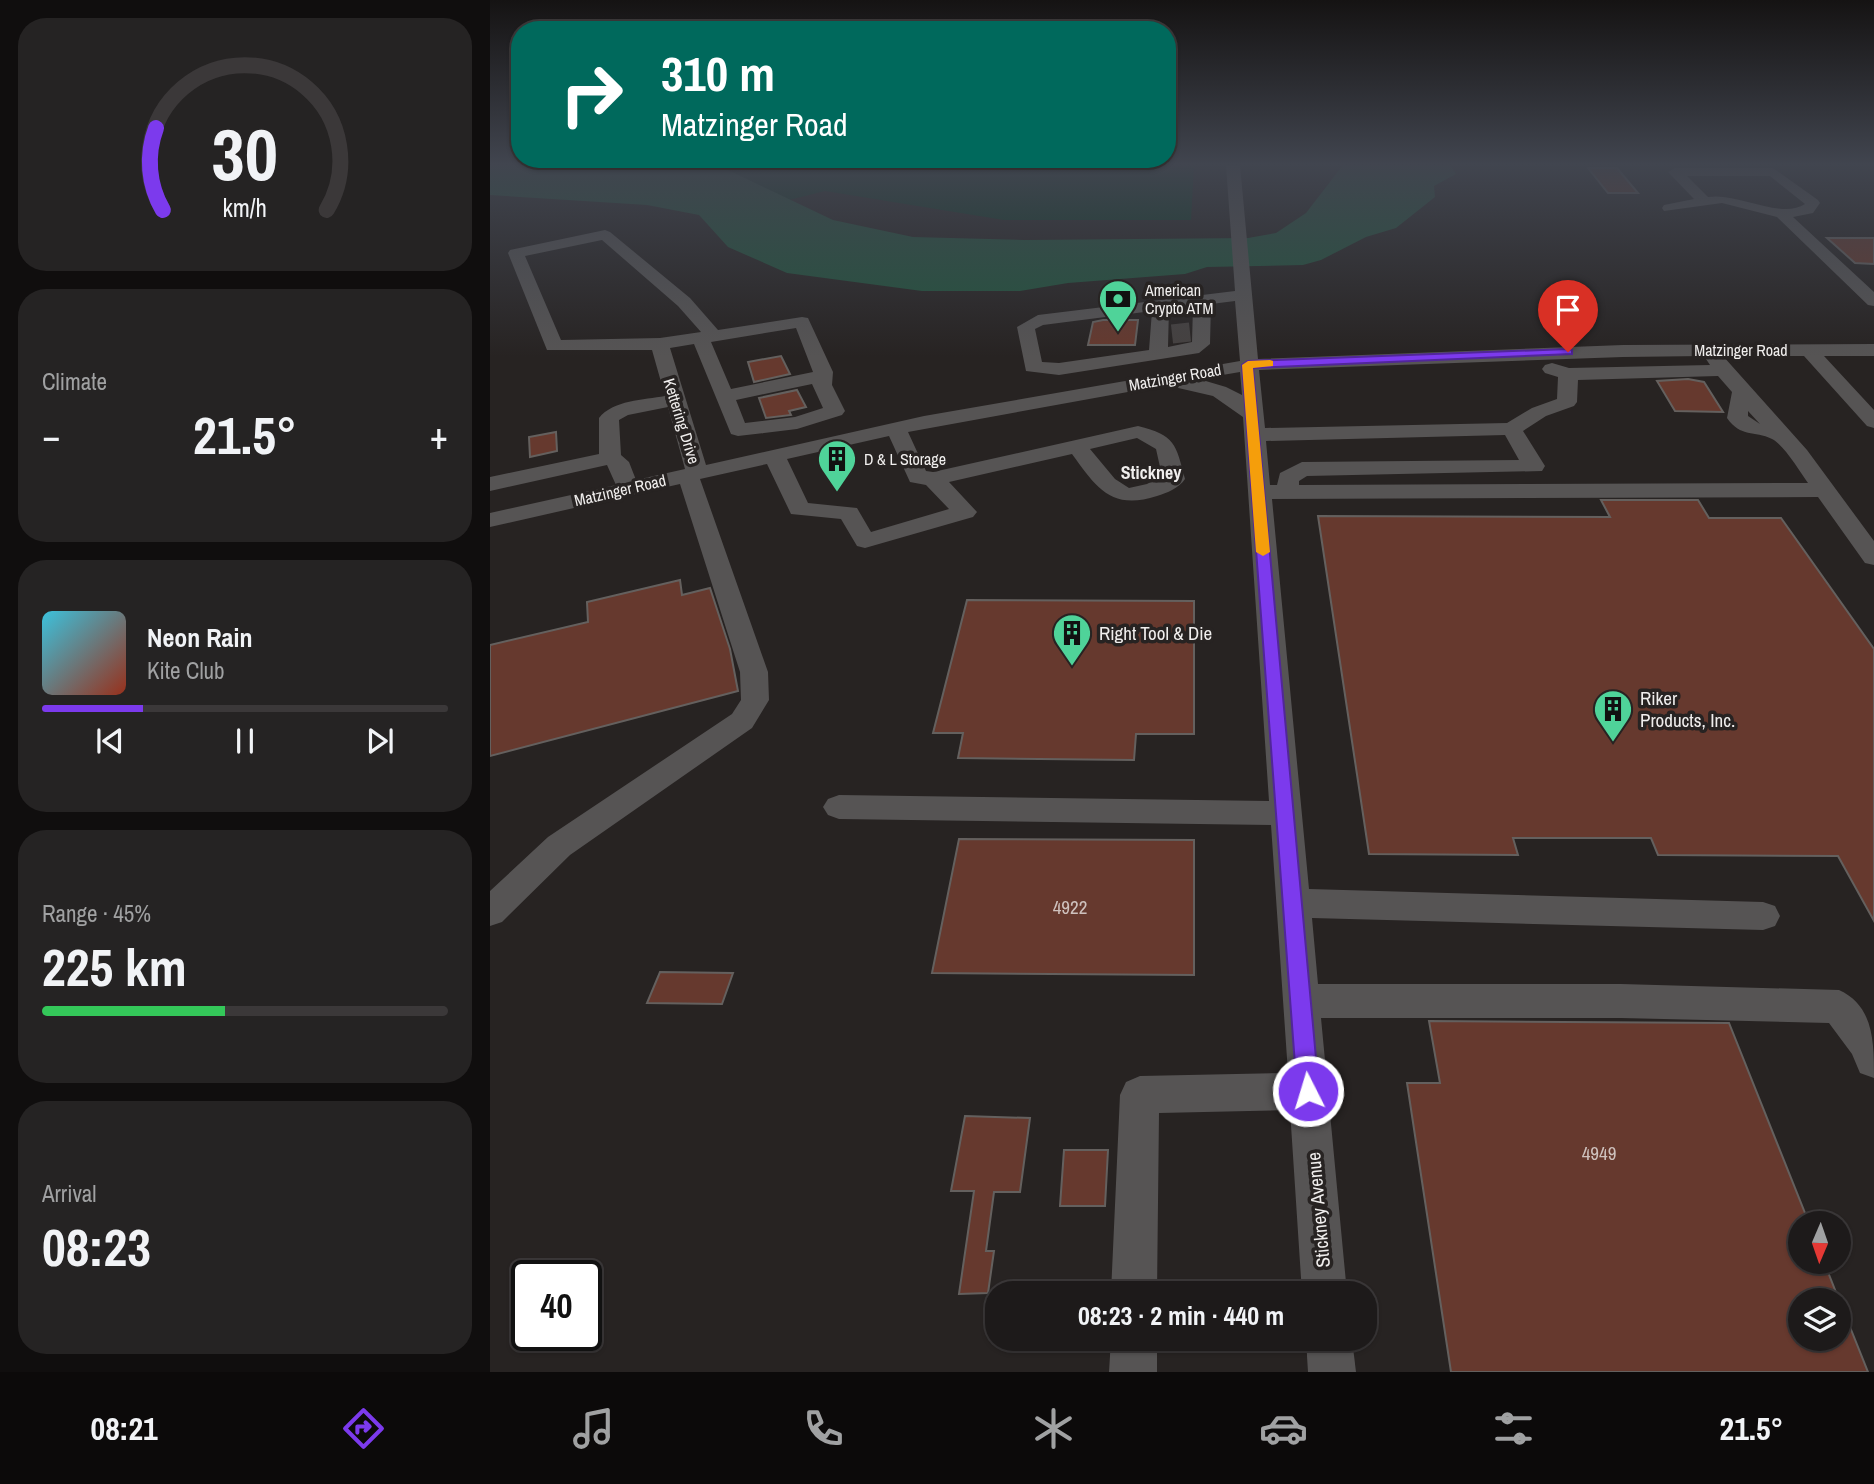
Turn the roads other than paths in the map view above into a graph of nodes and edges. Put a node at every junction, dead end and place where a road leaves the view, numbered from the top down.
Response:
1 (1238, 229) edge
2 (1797, 229) edge
3 (1243, 295) junction
4 (1874, 301) edge
5 (1181, 321) junction
6 (708, 338) junction
7 (660, 344) junction
8 (1709, 350) junction
9 (1809, 350) junction
10 (1874, 350) edge
11 (1158, 354) junction
12 (1524, 354) junction
13 (1114, 361) junction
14 (1248, 365) junction
15 (1723, 370) junction
16 (1568, 374) junction
17 (822, 376) junction
18 (1132, 385) junction
19 (725, 396) junction
20 (676, 400) junction
21 (1865, 403) edge
22 (1874, 422) edge
23 (1253, 424) junction
24 (896, 429) junction
25 (1512, 429) junction
26 (1076, 446) dead end
27 (774, 455) junction
28 (610, 458) junction
29 (693, 473) junction
30 (933, 479) junction
31 (490, 484) edge
32 (628, 488) junction
33 (1825, 490) junction
34 (1258, 492) junction
35 (1287, 492) junction
36 (490, 520) edge
37 (1874, 558) edge
38 (839, 807) dead end
39 (1285, 813) junction
40 (1293, 903) junction
41 (490, 912) edge
42 (1763, 916) dead end
43 (1301, 1001) junction
44 (1874, 1060) edge
45 (1308, 1091) junction
46 (1135, 1281) edge
47 (1324, 1281) edge
48 (1133, 1351) edge
49 (1330, 1351) edge
50 (1133, 1372) edge
51 (1332, 1372) edge

1 - 3 street, Stickney Avenue
2 - 4 street
3 - 5 street
3 - 14 street, Stickney Avenue
5 - 11 street
5 - 11 street
5 - 13 street
6 - 7 street
6 - 7 street
6 - 17 street
6 - 19 street
7 - 20 street, Kettering Drive
8 - 9 street, Matzinger Road
8 - 12 street, Matzinger Road
8 - 15 street
9 - 10 street, Matzinger Road
9 - 21 street
11 - 13 street
12 - 14 street, Matzinger Road
12 - 16 street
13 - 18 street
14 - 18 street, Matzinger Road
14 - 23 street, Stickney Avenue
15 - 16 street
15 - 33 street
16 - 25 street
17 - 19 street
17 - 19 street
18 - 23 street
18 - 24 street, Matzinger Road
20 - 28 street
20 - 29 street, Kettering Drive
21 - 22 street
23 - 25 street
23 - 34 street, Stickney Avenue
24 - 27 street, Matzinger Road
24 - 30 street
25 - 35 street
26 - 30 street
27 - 29 street, Matzinger Road
27 - 30 street
28 - 31 street
28 - 32 street
29 - 32 street, Matzinger Road
29 - 41 street, Kettering Drive
32 - 36 street, Matzinger Road
33 - 35 street
33 - 37 street
34 - 35 street
34 - 39 street, Stickney Avenue
38 - 39 street
39 - 40 street, Stickney Avenue
40 - 42 street
40 - 43 street, Stickney Avenue
43 - 44 street
43 - 45 street, Stickney Avenue
45 - 46 street
45 - 47 street, Stickney Avenue
48 - 50 street
49 - 51 street

